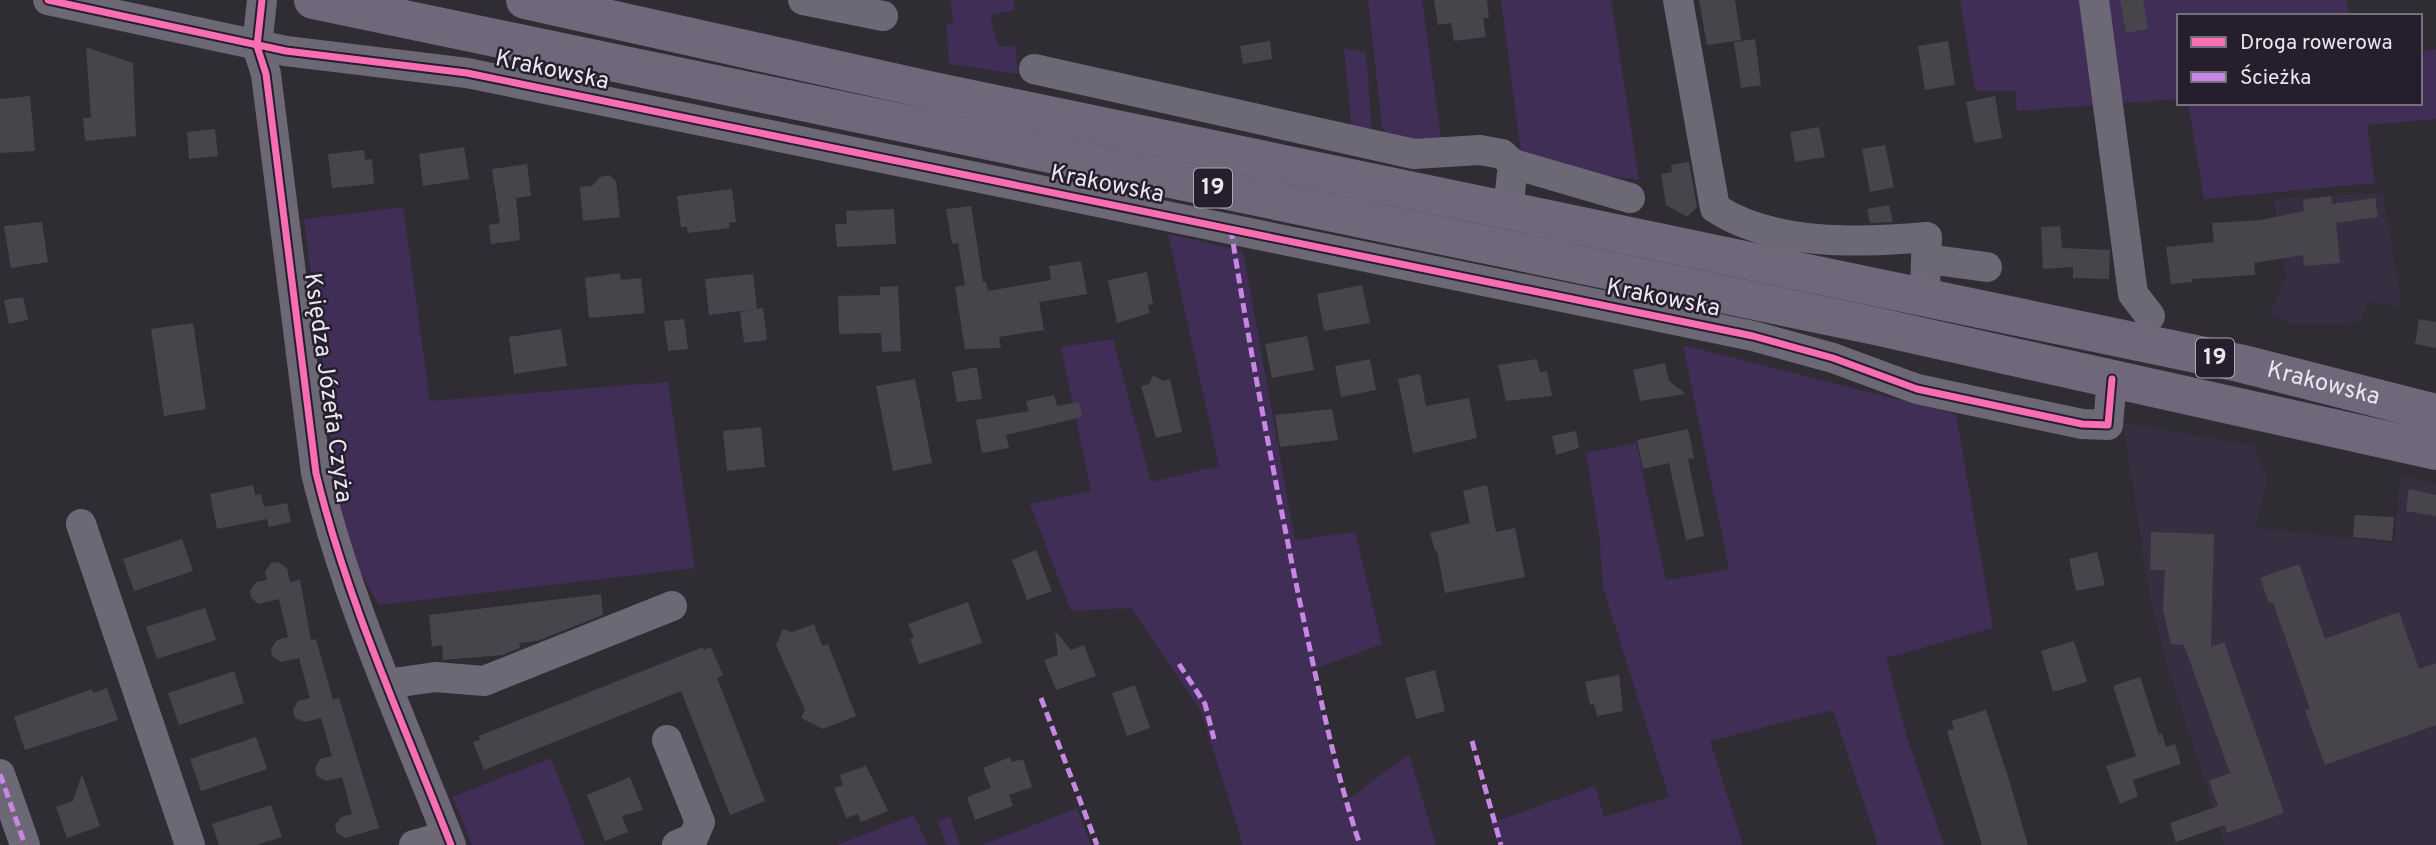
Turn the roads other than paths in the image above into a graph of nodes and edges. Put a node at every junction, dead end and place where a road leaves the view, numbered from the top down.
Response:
1 (48, 0) edge
2 (262, 0) edge
3 (313, 0) edge
4 (525, 0) edge
5 (803, 0) edge
6 (1678, 0) edge
7 (2094, 0) edge
8 (883, 16) dead end
9 (257, 46) junction
10 (1034, 69) dead end
11 (1513, 164) junction
12 (1630, 198) dead end
13 (1508, 211) junction
14 (1927, 259) junction
15 (1986, 267) dead end
16 (1921, 298) junction
17 (2150, 316) dead end
18 (2112, 379) junction
19 (2436, 413) edge
20 (2436, 451) edge
21 (81, 524) dead end
22 (672, 606) dead end
23 (387, 684) junction
24 (667, 740) dead end
25 (0, 774) edge
26 (449, 840) edge
27 (25, 845) edge
28 (190, 845) edge
29 (414, 845) edge
30 (677, 845) edge

1 - 9 street, Krakowska
2 - 9 street, Księdza Józefa Czyża
3 - 18 main road, Krakowska / 19
4 - 13 main road, Krakowska / 19
5 - 8 street
6 - 14 street
7 - 17 street
9 - 18 street, Krakowska
9 - 23 street, Księdza Józefa Czyża
10 - 11 street
11 - 12 street
11 - 13 street
13 - 16 main road, Krakowska / 19
14 - 15 street
14 - 16 street
16 - 19 main road, Krakowska / 19
18 - 20 main road, Krakowska / 19
21 - 28 street
22 - 23 street
23 - 26 street, Księdza Józefa Czyża
24 - 30 street
25 - 27 street
26 - 29 street

